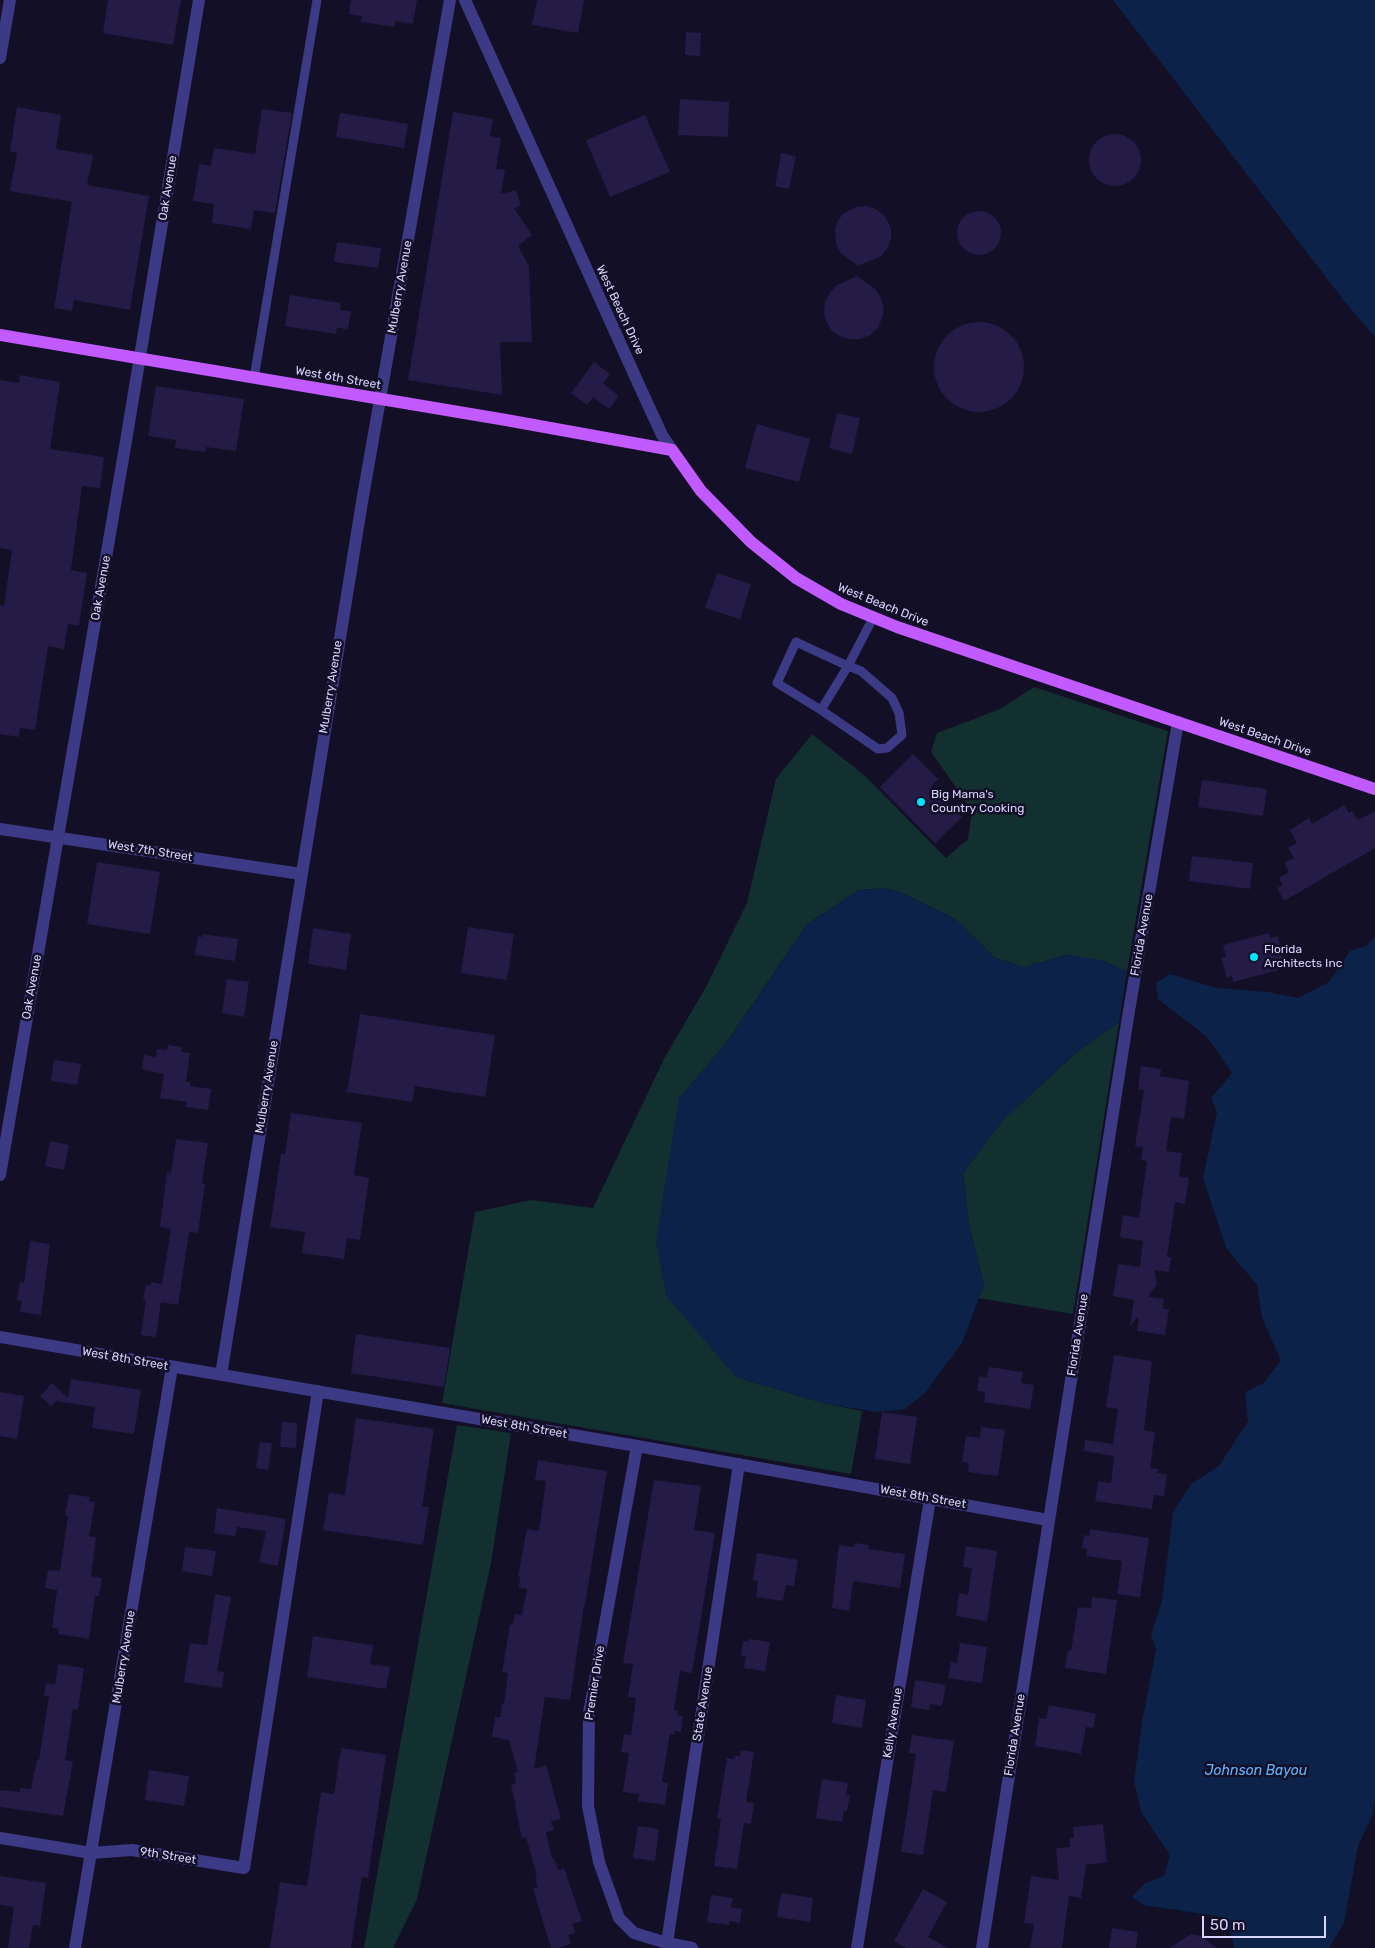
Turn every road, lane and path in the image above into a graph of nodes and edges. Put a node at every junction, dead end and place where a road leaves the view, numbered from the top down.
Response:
1 (10, 0) edge
2 (199, 0) edge
3 (317, 0) edge
4 (450, 0) edge
5 (465, 0) edge
6 (0, 58) edge
7 (0, 335) edge
8 (139, 359) junction
9 (254, 378) junction
10 (380, 399) junction
11 (672, 450) junction
12 (873, 618) junction
13 (848, 666) junction
14 (822, 710) junction
15 (1178, 722) junction
16 (1375, 789) edge
17 (0, 829) edge
18 (57, 837) junction
19 (301, 874) junction
20 (0, 1175) edge
21 (0, 1337) edge
22 (172, 1367) junction
23 (221, 1375) junction
24 (318, 1391) junction
25 (637, 1446) junction
26 (739, 1464) junction
27 (930, 1498) junction
28 (1048, 1520) junction
29 (0, 1838) edge
30 (91, 1853) junction
31 (667, 1943) junction
32 (75, 1948) edge
33 (692, 1948) edge
34 (857, 1948) edge
35 (982, 1948) edge

1 - 6 street
2 - 8 street, Oak Avenue
3 - 9 lane
4 - 10 street, Mulberry Avenue
5 - 11 street, West Beach Drive
7 - 8 main road, West 6th Street
8 - 9 main road, West 6th Street
8 - 18 street, Oak Avenue
9 - 10 main road, West 6th Street
10 - 11 main road, West 6th Street
10 - 19 street, Mulberry Avenue
11 - 12 main road, West Beach Drive
12 - 13 lane
12 - 15 main road, West Beach Drive
13 - 14 lane
13 - 14 lane
13 - 14 lane
15 - 16 main road, West Beach Drive
15 - 28 street, Florida Avenue
17 - 18 street, West 7th Street
18 - 19 street, West 7th Street
18 - 20 street, Oak Avenue
19 - 23 street, Mulberry Avenue
21 - 22 street, West 8th Street
22 - 23 street, West 8th Street
22 - 30 street, Mulberry Avenue
23 - 24 street, West 8th Street
24 - 25 street, West 8th Street
24 - 30 street, 9th Street
25 - 26 street, West 8th Street
25 - 31 street, Premier Drive
26 - 27 street, West 8th Street
26 - 31 street, State Avenue
27 - 28 street, West 8th Street
27 - 34 street, Kelly Avenue
28 - 35 street, Florida Avenue
29 - 30 street, 9th Street
30 - 32 street, Mulberry Avenue
31 - 33 street

